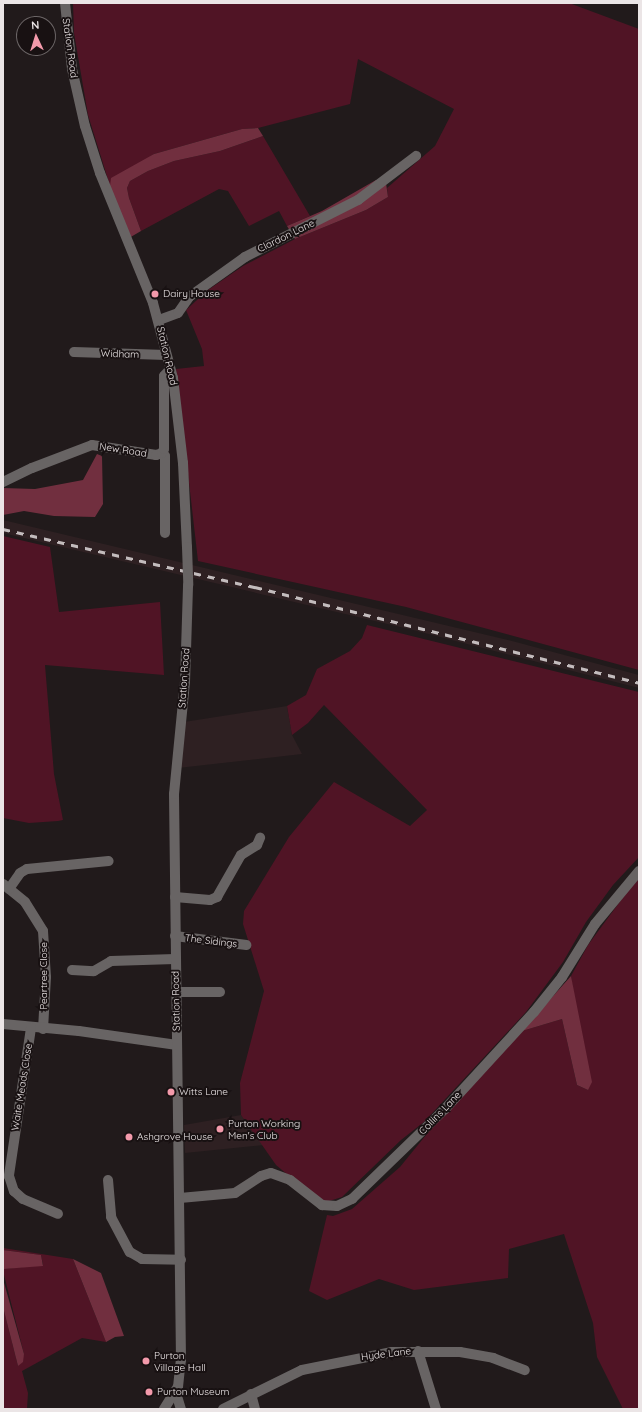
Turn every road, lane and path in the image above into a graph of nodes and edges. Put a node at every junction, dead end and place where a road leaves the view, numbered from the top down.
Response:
1 (65, 3) edge
2 (416, 156) dead end
3 (159, 320) junction
4 (74, 352) dead end
5 (166, 355) junction
6 (170, 369) junction
7 (162, 453) junction
8 (3, 482) edge
9 (165, 533) dead end
10 (260, 838) dead end
11 (109, 861) dead end
12 (639, 871) edge
13 (6, 887) edge
14 (175, 897) junction
15 (175, 936) junction
16 (246, 945) dead end
17 (176, 959) junction
18 (72, 970) dead end
19 (176, 992) junction
20 (220, 992) dead end
21 (3, 1024) edge
22 (31, 1028) junction
23 (43, 1029) junction
24 (177, 1045) junction
25 (108, 1180) dead end
26 (180, 1198) junction
27 (58, 1214) dead end
28 (180, 1260) junction
29 (418, 1351) junction
30 (525, 1370) dead end
31 (176, 1393) junction
32 (251, 1394) junction
33 (164, 1409) edge
34 (181, 1409) edge
35 (223, 1409) edge
36 (255, 1409) edge
37 (436, 1409) edge

1 - 3 street, Station Road
2 - 3 street, Clardon Lane
3 - 5 street, Station Road
4 - 5 street, Widham
5 - 6 street, Station Road
6 - 7 street, New Road
6 - 14 street, Station Road, bridge
7 - 8 street, New Road
7 - 9 street
10 - 14 street
11 - 13 street, Peartree Close
12 - 26 street, Collins Lane
13 - 23 street, Peartree Close
14 - 15 street, Station Road
15 - 16 street, The Sidings
15 - 17 street, Station Road
17 - 18 street
17 - 19 street, Station Road
19 - 20 street
19 - 24 street, Station Road
21 - 22 street
22 - 23 street
22 - 27 street, Waite Meads Close
23 - 24 street
24 - 26 street, Station Road
25 - 28 street
26 - 28 street, Station Road
28 - 31 street, Station Road
29 - 30 street, Hyde Lane
29 - 32 street, Hyde Lane
29 - 37 street
31 - 33 street
31 - 34 street
32 - 35 street, Hyde Lane
32 - 36 street

